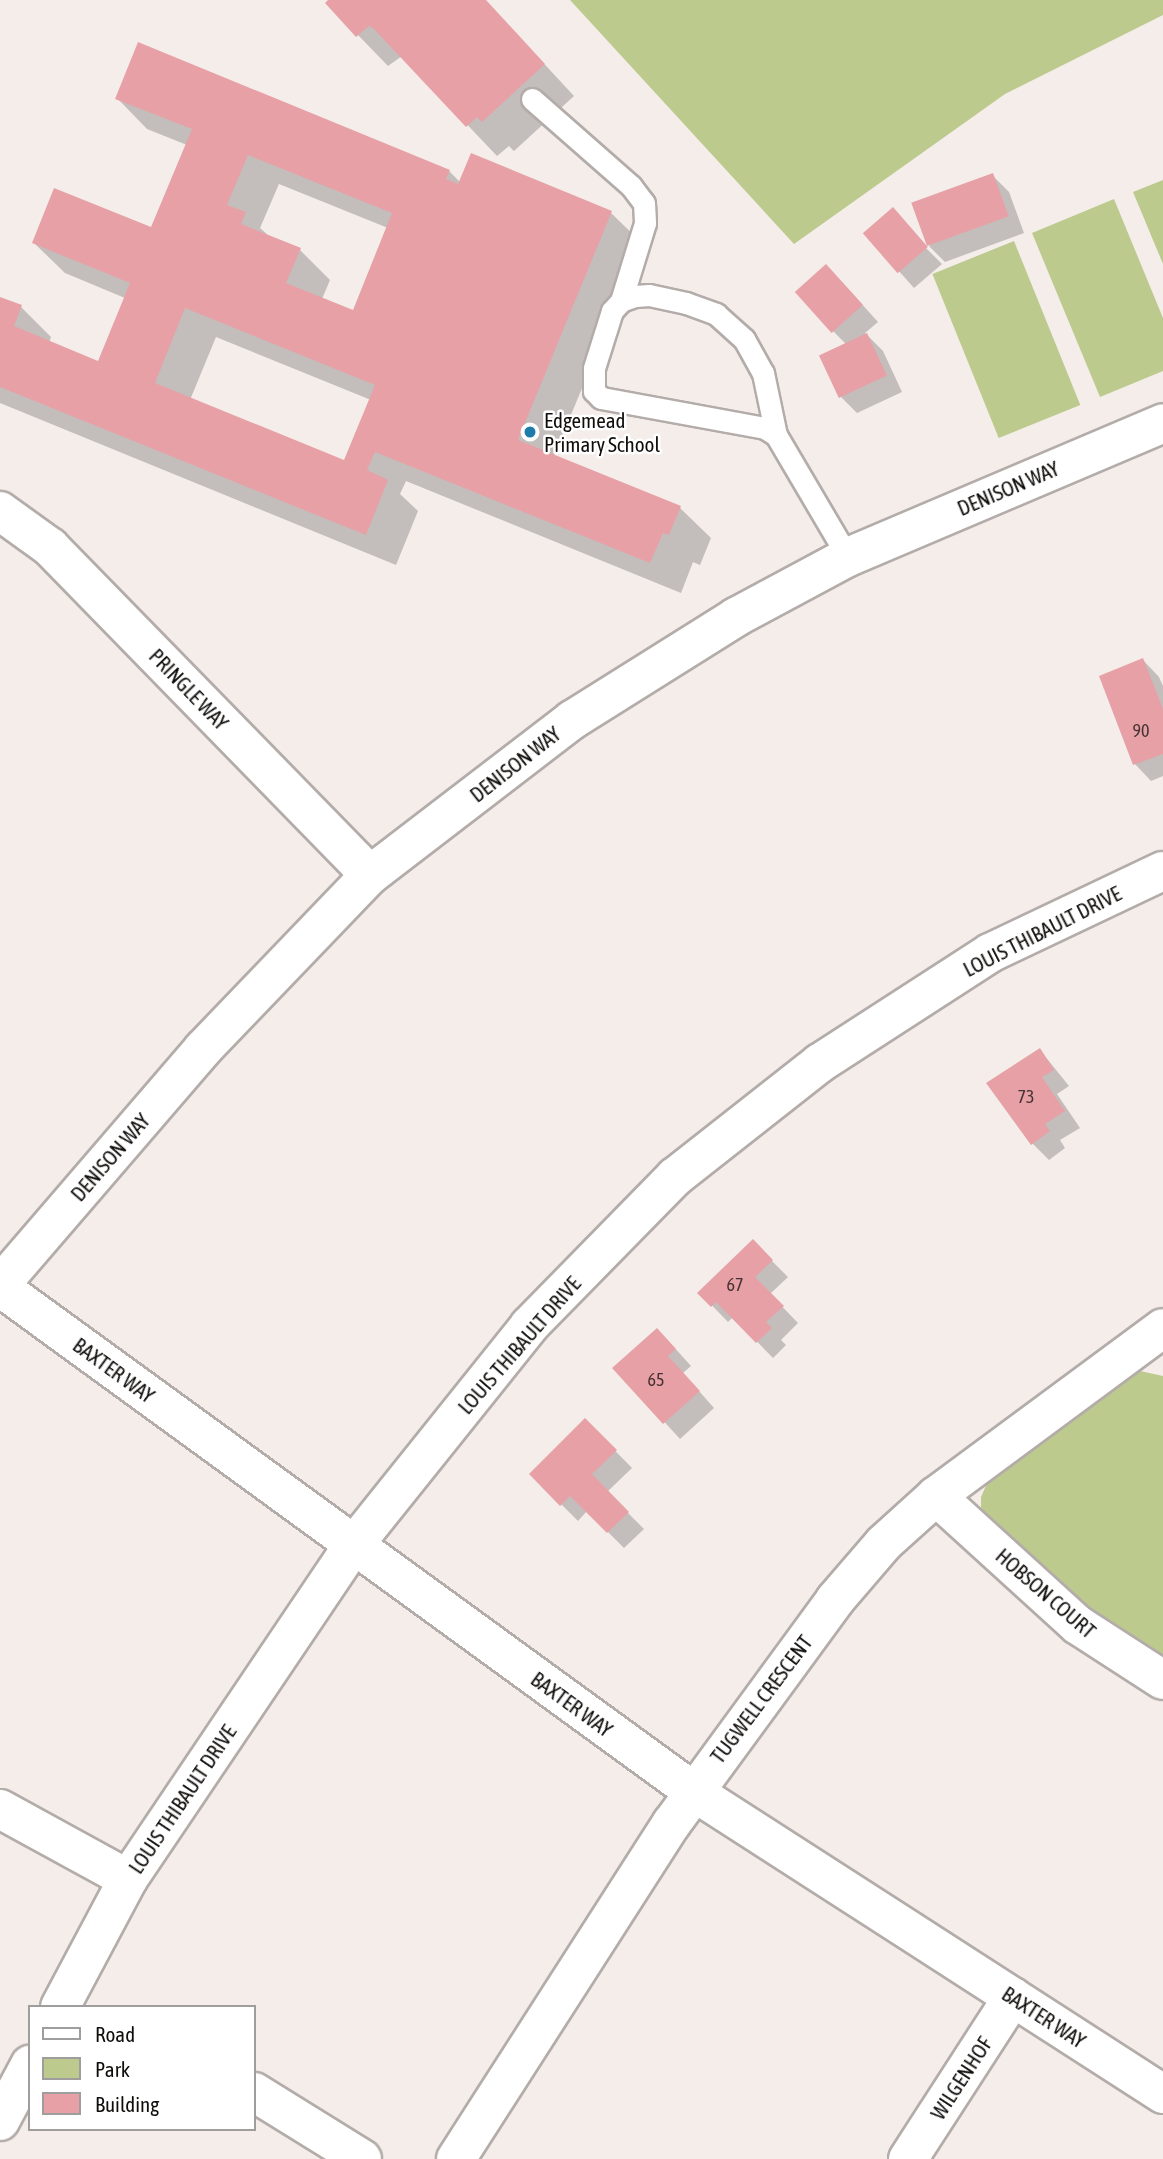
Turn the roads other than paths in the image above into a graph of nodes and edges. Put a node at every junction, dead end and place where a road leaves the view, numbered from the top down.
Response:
1 (532, 99) dead end
2 (621, 302) junction
3 (1163, 423) edge
4 (776, 435) junction
5 (0, 511) edge
6 (848, 558) junction
7 (1163, 871) edge
8 (370, 875) junction
9 (0, 1286) edge
10 (1160, 1335) edge
11 (936, 1496) junction
12 (353, 1546) junction
13 (1163, 1680) edge
14 (694, 1792) junction
15 (0, 1810) edge
16 (128, 1879) junction
17 (1013, 1997) junction
18 (61, 2005) edge
19 (28, 2069) edge
20 (256, 2093) edge
21 (1163, 2094) edge
22 (0, 2121) edge
23 (362, 2159) edge
24 (456, 2159) edge
25 (908, 2159) edge

1 - 2 lane
2 - 4 lane
2 - 4 lane
3 - 6 street, DENISON WAY
4 - 6 lane
5 - 8 street, PRINGLE WAY
6 - 8 street, DENISON WAY
7 - 12 street, LOUIS THIBAULT DRIVE
8 - 9 street, DENISON WAY
9 - 12 street, BAXTER WAY
10 - 11 street, TUGWELL CRESCENT
11 - 13 street, HOBSON COURT
11 - 14 street, TUGWELL CRESCENT
12 - 14 street, BAXTER WAY
12 - 16 street, LOUIS THIBAULT DRIVE
14 - 17 street, BAXTER WAY
14 - 24 street, TUGWELL CRESCENT
15 - 16 street
16 - 18 street, LOUIS THIBAULT DRIVE
17 - 21 street, BAXTER WAY
17 - 25 street, WILGENHOF
19 - 22 street
20 - 23 street

